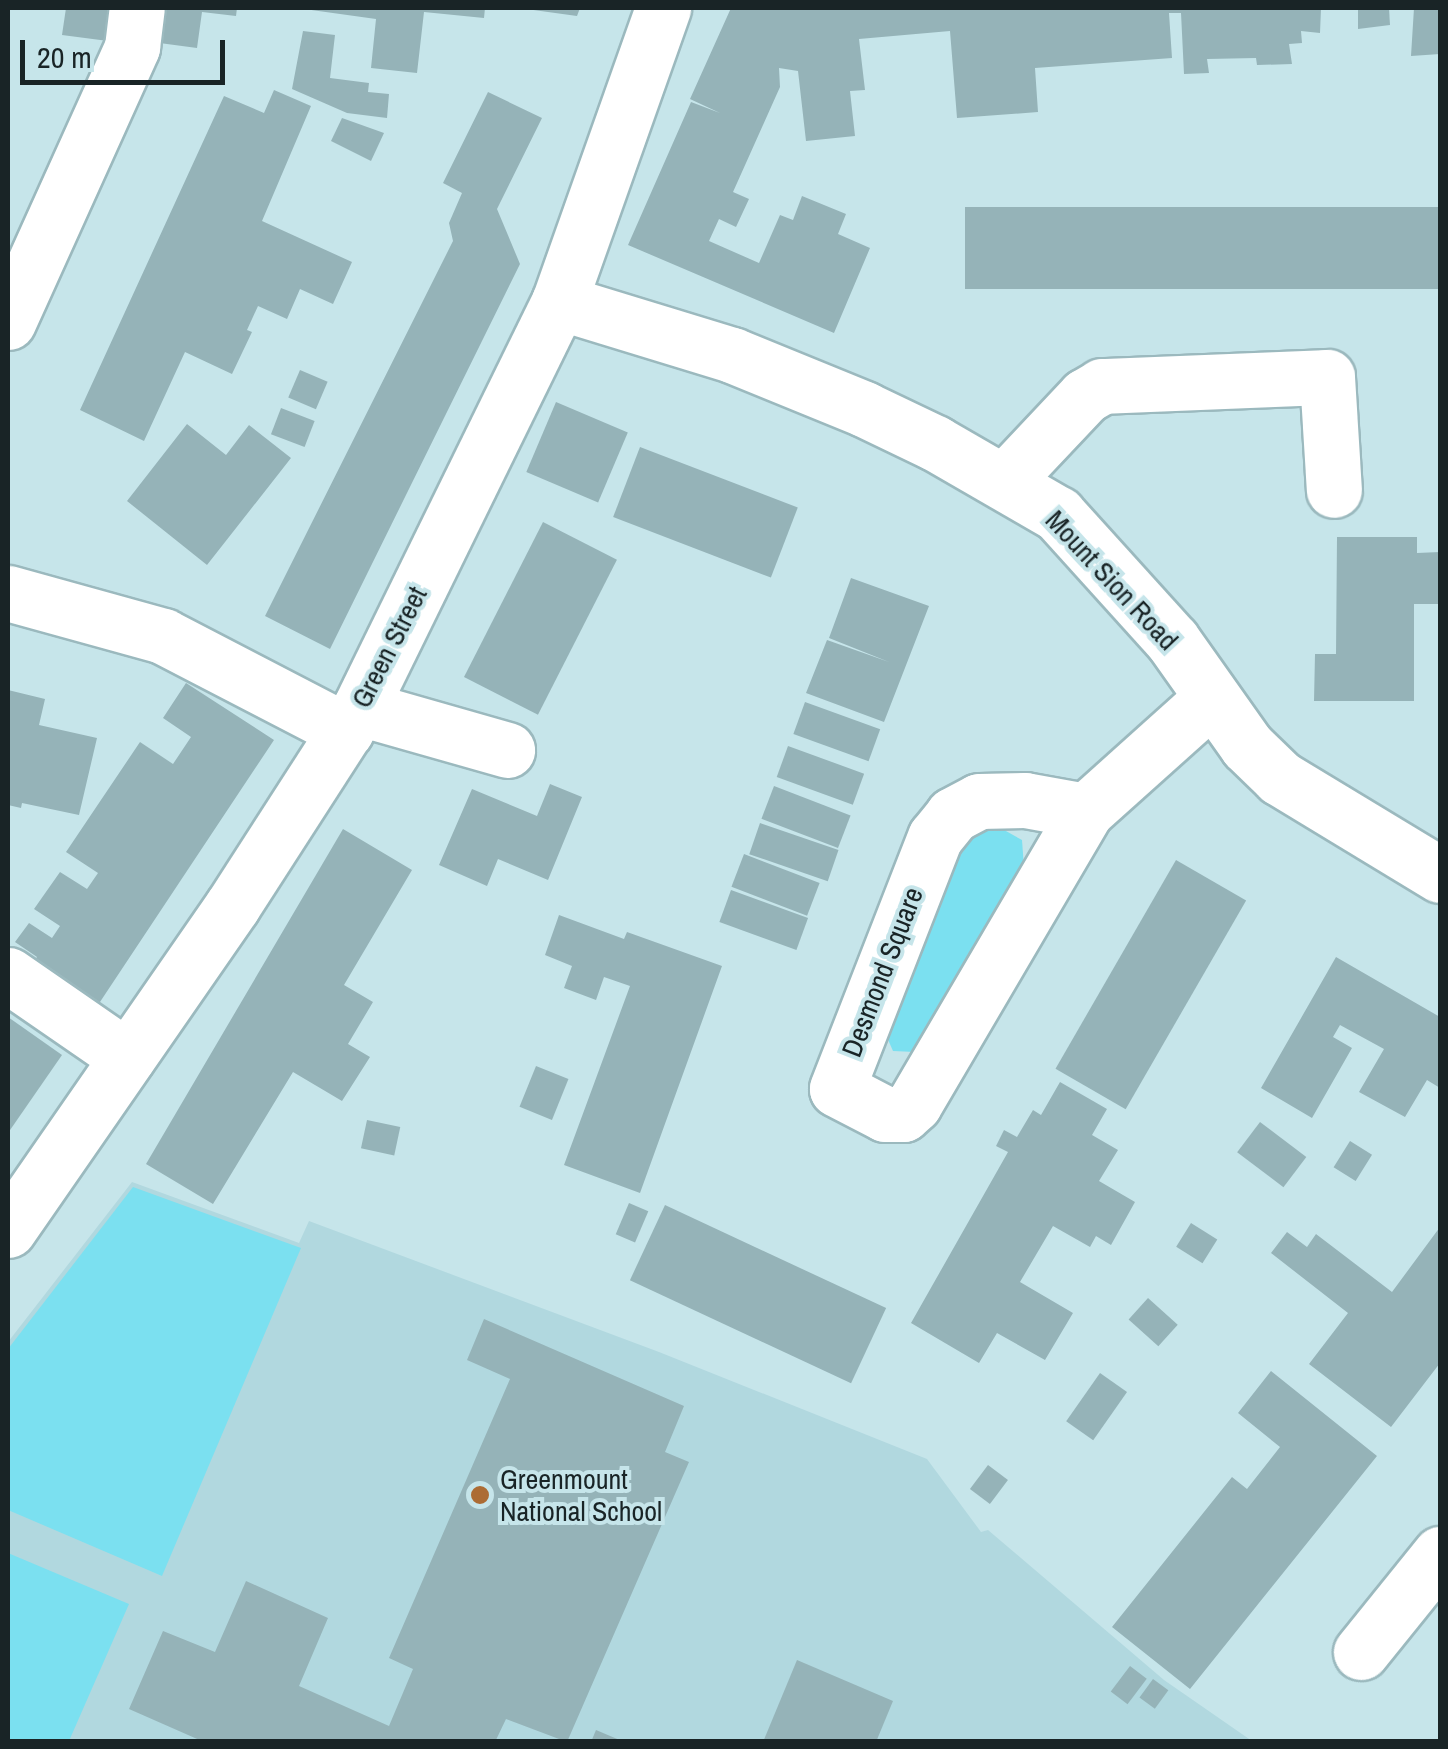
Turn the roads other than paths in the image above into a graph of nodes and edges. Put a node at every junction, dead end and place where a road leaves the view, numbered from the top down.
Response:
1 (137, 8) edge
2 (663, 8) edge
3 (559, 302) junction
4 (8, 322) edge
5 (1004, 482) junction
6 (1334, 490) dead end
7 (8, 593) edge
8 (1212, 698) junction
9 (353, 719) junction
10 (507, 750) dead end
11 (1086, 811) junction
12 (1440, 875) edge
13 (8, 975) edge
14 (127, 1057) junction
15 (8, 1230) edge
16 (1440, 1554) edge
17 (1362, 1652) dead end

1 - 4 street
2 - 3 street, Green Street
3 - 5 street, Mount Sion Road
3 - 9 street, Green Street
5 - 6 street
5 - 8 street, Mount Sion Road
7 - 9 street
8 - 11 street, Desmond Square
8 - 12 street, Mount Sion Road
9 - 10 street
9 - 14 street, Green Street
11 - 11 street, Desmond Square
13 - 14 street
14 - 15 street, Green Street
16 - 17 street

